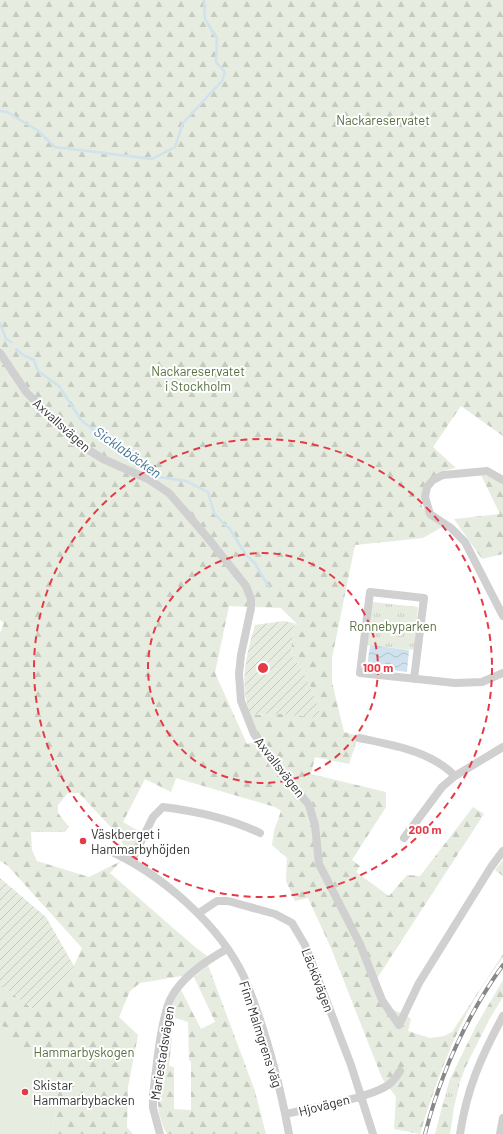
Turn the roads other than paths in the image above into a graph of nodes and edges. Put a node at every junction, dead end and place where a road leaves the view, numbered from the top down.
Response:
1 (0, 353) edge
2 (503, 480) edge
3 (503, 616) edge
4 (503, 673) edge
5 (414, 679) junction
6 (359, 738) dead end
7 (503, 747) edge
8 (455, 776) junction
9 (260, 833) dead end
10 (404, 838) dead end
11 (110, 851) dead end
12 (503, 851) edge
13 (131, 862) junction
14 (199, 913) junction
15 (227, 949) junction
16 (503, 1016) edge
17 (400, 1071) dead end
18 (362, 1095) junction
19 (286, 1114) junction
20 (503, 1118) edge
21 (160, 1134) edge
22 (289, 1134) edge
23 (373, 1134) edge
24 (460, 1134) edge
25 (500, 1134) edge

1 - 12 street, Axvallsvägen
2 - 3 street
4 - 5 street
5 - 5 street
6 - 8 street
7 - 8 street
8 - 10 street
9 - 13 street
11 - 13 street, Finn Malmgrens väg
13 - 14 street, Finn Malmgrens väg
14 - 15 street, Finn Malmgrens väg
14 - 18 street, Läckövägen
15 - 19 street, Finn Malmgrens väg
15 - 21 street, Mariestadsvägen
16 - 24 street
17 - 18 street
18 - 19 street, Hjovägen
18 - 23 street, Läckövägen
19 - 22 street, Finn Malmgrens väg
20 - 25 street

